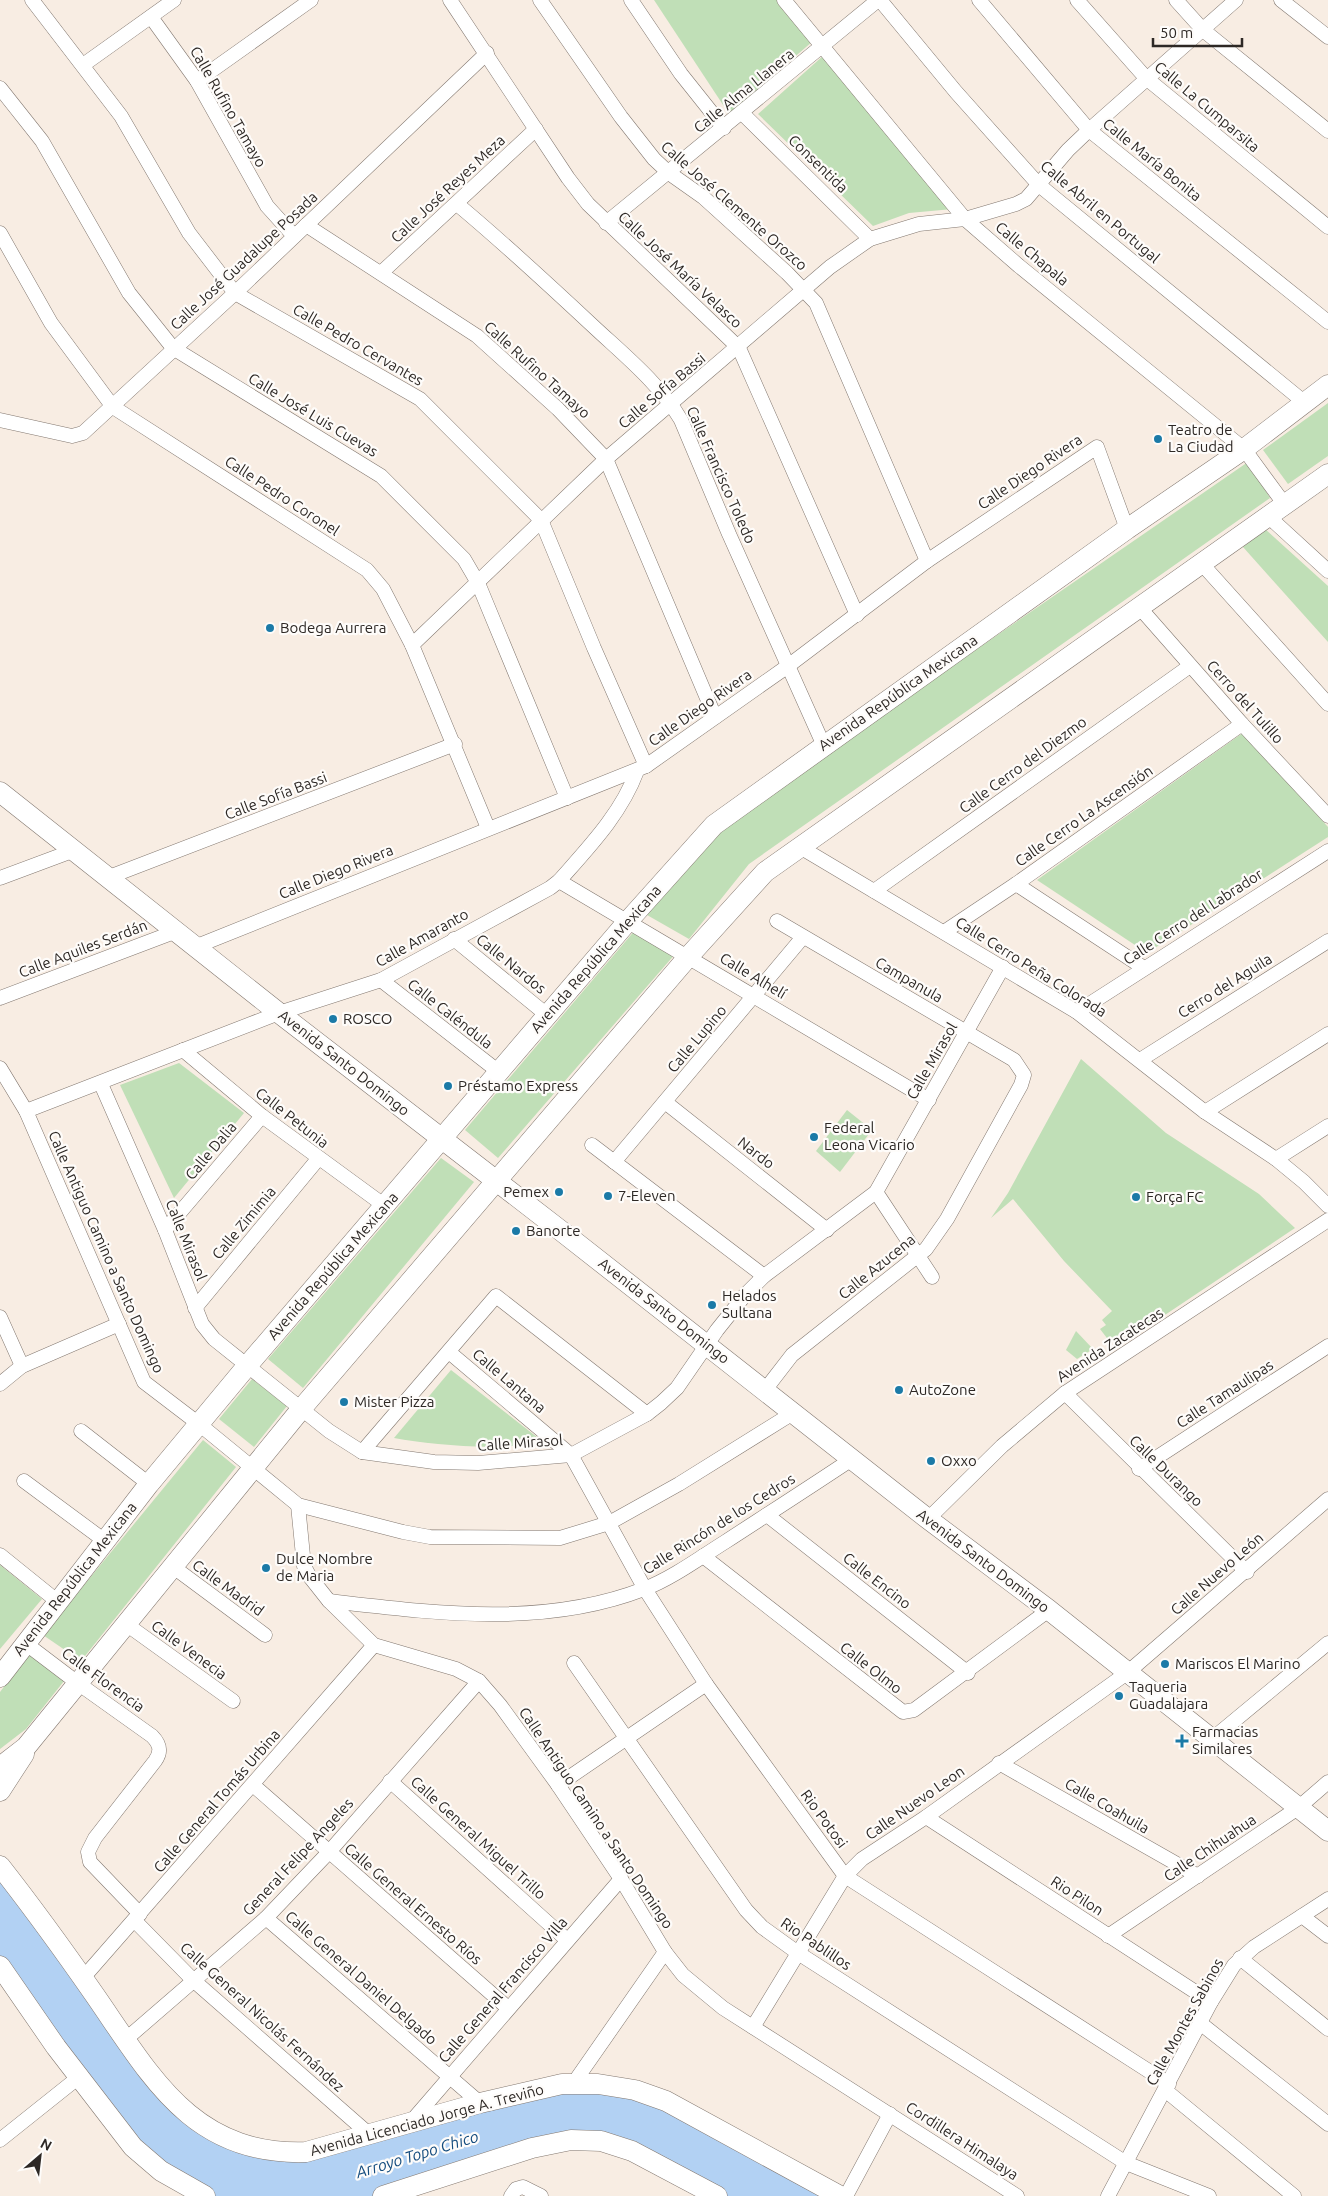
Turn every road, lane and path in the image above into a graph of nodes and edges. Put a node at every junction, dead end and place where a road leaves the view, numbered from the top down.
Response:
1 (32, 0) edge
2 (174, 0) edge
3 (311, 0) edge
4 (450, 0) edge
5 (540, 0) edge
6 (631, 0) edge
7 (784, 0) edge
8 (879, 0) edge
9 (980, 0) edge
10 (1078, 0) edge
11 (1176, 0) edge
12 (1236, 0) edge
13 (1281, 0) edge
14 (151, 17) junction
15 (1204, 30) junction
16 (1328, 37) edge
17 (822, 48) junction
18 (487, 53) junction
19 (83, 65) junction
20 (1146, 78) junction
21 (197, 81) junction
22 (0, 88) edge
23 (742, 113) junction
24 (724, 128) junction
25 (536, 129) junction
26 (1089, 130) junction
27 (1328, 132) edge
28 (669, 173) junction
29 (1039, 185) junction
30 (457, 204) junction
31 (965, 219) junction
32 (606, 223) junction
33 (306, 226) junction
34 (1328, 226) edge
35 (0, 233) edge
36 (294, 236) junction
37 (870, 239) junction
38 (381, 273) junction
39 (805, 290) junction
40 (235, 293) junction
41 (1328, 322) edge
42 (173, 348) junction
43 (739, 348) junction
44 (1328, 385) edge
45 (1304, 402) junction
46 (672, 404) junction
47 (113, 407) junction
48 (0, 420) edge
49 (1244, 449) junction
50 (606, 459) junction
51 (1326, 479) edge
52 (1285, 505) junction
53 (1269, 517) junction
54 (542, 520) junction
55 (1127, 529) junction
56 (927, 561) junction
57 (1202, 564) junction
58 (1328, 571) edge
59 (478, 583) junction
60 (1140, 608) junction
61 (857, 615) junction
62 (412, 645) junction
63 (788, 666) junction
64 (1190, 666) junction
65 (1328, 704) edge
66 (715, 716) junction
67 (1242, 724) junction
68 (455, 744) junction
69 (824, 746) junction
70 (641, 768) junction
71 (0, 792) edge
72 (567, 798) junction
73 (1328, 816) edge
74 (488, 828) junction
75 (800, 847) junction
76 (75, 850) junction
77 (1328, 851) edge
78 (109, 877) junction
79 (0, 878) edge
80 (559, 881) junction
81 (1016, 884) junction
82 (874, 891) junction
83 (628, 921) junction
84 (777, 921) dead end
85 (177, 931) junction
86 (944, 932) junction
87 (804, 937) junction
88 (454, 939) junction
89 (1328, 941) edge
90 (197, 946) junction
91 (688, 957) junction
92 (1003, 967) junction
93 (1144, 968) junction
94 (381, 980) junction
95 (755, 996) junction
96 (0, 998) edge
97 (1077, 1012) junction
98 (279, 1013) junction
99 (547, 1015) junction
100 (967, 1033) junction
101 (1328, 1034) edge
102 (184, 1050) junction
103 (1140, 1060) junction
104 (0, 1068) edge
105 (1022, 1070) joint
106 (499, 1072) junction
107 (101, 1084) junction
108 (929, 1100) junction
109 (665, 1102) junction
110 (26, 1111) junction
111 (1206, 1112) junction
112 (262, 1116) junction
113 (1328, 1126) edge
114 (442, 1138) junction
115 (592, 1145) dead end
116 (1276, 1159) junction
117 (318, 1160) junction
118 (614, 1162) junction
119 (497, 1181) junction
120 (876, 1192) junction
121 (385, 1206) junction
122 (1328, 1206) edge
123 (1328, 1222) edge
124 (165, 1230) junction
125 (827, 1230) junction
126 (918, 1256) junction
127 (764, 1276) junction
128 (932, 1277) dead end
129 (195, 1308) junction
130 (0, 1317) edge
131 (119, 1324) junction
132 (706, 1345) junction
133 (1328, 1346) edge
134 (449, 1352) junction
135 (22, 1366) junction
136 (247, 1366) junction
137 (0, 1384) edge
138 (765, 1390) junction
139 (1065, 1393) junction
140 (302, 1408) junction
141 (793, 1413) junction
142 (647, 1414) junction
143 (199, 1424) junction
144 (82, 1431) dead end
145 (362, 1452) junction
146 (571, 1455) junction
147 (852, 1459) junction
148 (252, 1466) junction
149 (1139, 1469) junction
150 (24, 1480) dead end
151 (149, 1484) junction
152 (1328, 1499) edge
153 (298, 1505) junction
154 (767, 1515) junction
155 (928, 1519) junction
156 (609, 1523) junction
157 (105, 1541) junction
158 (0, 1555) edge
159 (703, 1556) junction
160 (172, 1566) junction
161 (1246, 1572) junction
162 (645, 1589) junction
163 (57, 1601) junction
164 (330, 1601) junction
165 (1049, 1610) junction
166 (126, 1624) junction
167 (266, 1635) dead end
168 (25, 1642) junction
169 (1328, 1643) edge
170 (374, 1645) junction
171 (574, 1663) dead end
172 (968, 1673) junction
173 (1127, 1673) junction
174 (0, 1678) edge
175 (479, 1681) junction
176 (78, 1684) junction
177 (706, 1684) junction
178 (233, 1701) dead end
179 (628, 1739) junction
180 (1211, 1740) junction
181 (160, 1746) joint
182 (26, 1747) junction
183 (999, 1764) junction
184 (0, 1767) edge
185 (390, 1781) junction
186 (1328, 1782) edge
187 (253, 1785) junction
188 (558, 1785) junction
189 (0, 1790) edge
190 (1298, 1808) junction
191 (926, 1817) junction
192 (1328, 1831) edge
193 (329, 1852) junction
194 (1, 1864) edge
195 (844, 1876) junction
196 (1198, 1876) junction
197 (620, 1879) junction
198 (1328, 1898) edge
199 (1302, 1916) junction
200 (138, 1918) junction
201 (266, 1918) junction
202 (1108, 1936) junction
203 (1328, 1936) edge
204 (567, 1940) junction
205 (665, 1952) junction
206 (798, 1953) junction
207 (1240, 1958) junction
208 (0, 1966) edge
209 (83, 1978) junction
210 (0, 1980) edge
211 (193, 1980) junction
212 (23, 2001) junction
213 (1211, 2002) junction
214 (508, 2008) junction
215 (1200, 2023) junction
216 (753, 2027) junction
217 (1328, 2029) edge
218 (125, 2040) junction
219 (450, 2076) junction
220 (79, 2077) junction
221 (573, 2084) junction
222 (1167, 2087) junction
223 (480, 2102) junction
224 (890, 2114) junction
225 (410, 2123) junction
226 (1328, 2124) edge
227 (370, 2135) junction
228 (0, 2140) edge
229 (1126, 2163) junction
230 (515, 2192) edge
231 (205, 2196) edge
232 (382, 2196) edge
233 (541, 2196) edge
234 (718, 2196) edge
235 (840, 2196) edge
236 (846, 2196) edge
237 (1017, 2196) edge
238 (1108, 2196) edge
239 (1209, 2196) edge
240 (1293, 2196) edge

1 - 19 street, Calle Pedro Cervantes
2 - 14 street
3 - 21 street
4 - 18 street, Calle José María Velasco
5 - 28 street, Calle José Clemente Orozco
6 - 24 street
7 - 17 street, Calle Chapala
8 - 17 street, Calle Alma Llanera
8 - 29 street, Calle Abril en Portugal
9 - 26 street, Calle María Bonita
10 - 20 street, Calle La Cumparsita
11 - 15 street
12 - 15 street, Calle Sofía Bassi
13 - 16 street
14 - 19 street
14 - 21 street, Calle Rufino Tamayo
15 - 20 street, Calle Sofía Bassi
15 - 27 street
17 - 23 street, Calle Alma Llanera
17 - 31 street, Calle Chapala
18 - 25 street, Calle José María Velasco
18 - 33 street, Calle José Guadalupe Posada
19 - 40 street, Calle Pedro Cervantes
20 - 26 street, Calle Sofía Bassi
20 - 34 street, Calle La Cumparsita
21 - 36 street, Calle Rufino Tamayo
22 - 42 street, Calle José Luis Cuevas
23 - 24 street, Calle Alma Llanera
23 - 37 street, Consentida
24 - 28 street, Calle Alma Llanera
25 - 30 street, Calle José Reyes Meza
25 - 32 street, Calle José María Velasco
26 - 29 street, Calle Sofía Bassi
26 - 41 street, Calle María Bonita
28 - 32 street, Calle Alma Llanera
28 - 39 street, Calle José Clemente Orozco
29 - 31 street, Calle Sofía Bassi
29 - 45 street, Calle Abril en Portugal
30 - 38 street, Calle José Reyes Meza
30 - 46 street, Calle Francisco Toledo
31 - 37 street, Calle Sofía Bassi
31 - 49 street, Calle Chapala
32 - 43 street, Calle José María Velasco
33 - 36 street, Calle José Guadalupe Posada
33 - 38 street, Calle Rufino Tamayo
35 - 47 street, Calle Pedro Coronel
36 - 40 street, Calle José Guadalupe Posada
37 - 39 street, Calle Sofía Bassi
38 - 50 street, Calle Rufino Tamayo
39 - 43 street, Calle Sofía Bassi
39 - 56 street, Calle José Clemente Orozco
40 - 42 street, Calle José Guadalupe Posada
40 - 54 street, Calle Pedro Cervantes
42 - 47 street, Calle José Guadalupe Posada
42 - 59 street, Calle José Luis Cuevas
43 - 46 street, Calle Sofía Bassi
43 - 61 street, Calle José María Velasco
44 - 45 main road, Avenida República Mexicana
45 - 49 main road, Avenida República Mexicana
46 - 50 street, Calle Sofía Bassi
46 - 63 street, Calle Francisco Toledo
47 - 48 street, Calle José Guadalupe Posada
47 - 62 street, Calle Pedro Coronel
49 - 52 street, Calle Chapala
49 - 55 main road, Avenida República Mexicana
50 - 54 street, Calle Sofía Bassi
50 - 66 street, Calle Rufino Tamayo
51 - 52 main road
52 - 53 main road
53 - 57 main road
53 - 58 street
54 - 59 street, Calle Sofía Bassi
54 - 70 street, Calle Pedro Cervantes
55 - 56 street, Calle Diego Rivera
55 - 69 main road, Avenida República Mexicana
56 - 61 street, Calle Diego Rivera
57 - 60 main road
57 - 65 street
59 - 62 street, Calle Sofía Bassi
59 - 72 street, Calle José Luis Cuevas
60 - 64 street, Cerro del Tulillo
60 - 75 main road
61 - 63 street, Calle Diego Rivera
62 - 68 street, Calle Pedro Coronel
63 - 66 street, Calle Diego Rivera
63 - 69 street, Calle Francisco Toledo
64 - 67 street, Cerro del Tulillo
64 - 82 street, Calle Cerro del Diezmo
66 - 70 street, Calle Diego Rivera
67 - 73 street, Cerro del Tulillo
67 - 81 street, Calle Cerro La Ascensión
68 - 74 street, Calle Pedro Coronel
68 - 78 street, Calle Sofía Bassi
69 - 83 main road, Avenida República Mexicana
70 - 72 street, Calle Diego Rivera
70 - 80 street, Calle Amaranto
71 - 76 main road, Avenida Santo Domingo
72 - 74 street, Calle Diego Rivera
74 - 90 street, Calle Diego Rivera
75 - 82 street, Calle Cerro Peña Colorada
75 - 91 main road
76 - 78 main road, Avenida Santo Domingo
76 - 79 street
77 - 93 street, Calle Cerro del Labrador
78 - 85 main road, Avenida Santo Domingo
80 - 83 street, Calle Alhelí
80 - 88 street, Calle Amaranto
81 - 86 street, Calle Cerro La Ascensión
81 - 93 street
82 - 86 street, Calle Cerro Peña Colorada
83 - 91 street, Calle Alhelí
83 - 99 main road, Avenida República Mexicana
84 - 87 street, Campanula
85 - 90 main road, Avenida Santo Domingo
85 - 96 street, Calle Aquiles Serdán
86 - 92 street, Calle Cerro Peña Colorada
87 - 95 street, Calle Lupino
87 - 100 street, Campanula
88 - 94 street, Calle Amaranto
88 - 99 street, Calle Nardos
89 - 103 street, Cerro del Aguila
90 - 98 main road, Avenida Santo Domingo
91 - 95 street, Calle Alhelí
91 - 119 main road
92 - 97 street, Calle Cerro Peña Colorada
92 - 100 street, Calle Mirasol
93 - 97 street, Calle Cerro del Labrador
94 - 98 street, Calle Amaranto
94 - 106 street, Calle Caléndula
95 - 108 street, Calle Alhelí
95 - 109 street, Calle Lupino
97 - 103 street, Calle Cerro Peña Colorada
98 - 102 street, Calle Amaranto
98 - 114 main road, Avenida Santo Domingo
99 - 106 main road, Avenida República Mexicana
100 - 105 street, Campanula
100 - 108 street, Calle Mirasol
101 - 111 street
102 - 107 street, Calle Amaranto
102 - 112 street, Calle Petunia
103 - 111 street, Calle Cerro Peña Colorada
104 - 110 street, Calle Antiguo Camino a Santo Domingo
105 - 126 street, Calle Azucena
106 - 114 main road, Avenida República Mexicana
107 - 110 street, Calle Amaranto
107 - 124 street, Calle Mirasol
108 - 120 street, Calle Mirasol
109 - 118 street, Calle Lupino
109 - 125 street, Nardo
110 - 131 street, Calle Antiguo Camino a Santo Domingo
111 - 116 street, Calle Cerro Peña Colorada
112 - 117 street, Calle Petunia
112 - 124 street, Calle Dalia
113 - 116 street
114 - 119 main road, Avenida Santo Domingo
114 - 121 main road, Avenida República Mexicana
115 - 118 street
116 - 122 street, Calle Cerro Peña Colorada
117 - 121 street, Calle Petunia
117 - 129 street, Calle Zimimia
118 - 127 street
119 - 132 main road, Avenida Santo Domingo
119 - 140 main road
120 - 125 street, Calle Mirasol
120 - 126 street
121 - 136 main road, Avenida República Mexicana
123 - 139 street, Avenida Zacatecas
124 - 129 street, Calle Mirasol
125 - 127 street, Calle Mirasol
126 - 128 street
126 - 138 street, Calle Azucena
127 - 132 street, Calle Mirasol
129 - 136 street, Calle Mirasol
130 - 135 street
131 - 135 street
131 - 143 street, Calle Antiguo Camino a Santo Domingo
132 - 138 main road, Avenida Santo Domingo
132 - 142 street, Calle Mirasol
133 - 149 street, Calle Tamaulipas
134 - 142 street
134 - 145 street
134 - 146 street, Calle Lantana
135 - 137 street
136 - 140 street, Calle Mirasol
136 - 143 main road, Avenida República Mexicana
138 - 141 main road, Avenida Santo Domingo
139 - 149 street, Calle Durango
139 - 155 street, Avenida Zacatecas
140 - 145 street, Calle Mirasol
140 - 148 main road
141 - 147 main road, Avenida Santo Domingo
141 - 156 street, Calle Antiguo Camino a Santo Domingo
142 - 146 street, Calle Mirasol
143 - 148 street, Calle Antiguo Camino a Santo Domingo
143 - 151 main road, Avenida República Mexicana
144 - 151 street
145 - 146 street, Calle Mirasol
146 - 156 street, Rio Potosi
147 - 154 street, Calle Rincón de los Cedros
147 - 155 main road, Avenida Santo Domingo
148 - 153 street, Calle Antiguo Camino a Santo Domingo
148 - 160 main road
149 - 161 street, Calle Durango
150 - 157 street
151 - 157 main road, Avenida República Mexicana
152 - 161 street, Calle Nuevo León
153 - 156 street, Calle Antiguo Camino a Santo Domingo
153 - 164 street, Calle Antiguo Camino a Santo Domingo
154 - 159 street, Calle Rincón de los Cedros
154 - 172 street, Calle Encino
155 - 165 main road, Avenida Santo Domingo
156 - 162 street, Rio Potosi
157 - 163 main road, Avenida República Mexicana
158 - 163 street
159 - 162 street, Calle Rincón de los Cedros
159 - 172 street, Calle Olmo
160 - 166 main road
160 - 167 street, Calle Madrid
161 - 173 street, Calle Nuevo León
162 - 164 street, Calle Rincón de los Cedros
162 - 177 street, Rio Potosi
163 - 168 main road, Avenida República Mexicana
164 - 170 street, Calle Antiguo Camino a Santo Domingo
165 - 172 street, Calle Olmo
165 - 173 main road, Avenida Santo Domingo
166 - 176 main road
166 - 178 street, Calle Venecia
168 - 174 main road, Avenida República Mexicana
168 - 176 street, Calle Florencia
169 - 180 street
170 - 175 street, Calle Antiguo Camino a Santo Domingo
170 - 187 street, Calle General Tomás Urbina
171 - 179 street, Rio Pablillos
173 - 180 main road, Avenida Santo Domingo
173 - 183 street, Calle Nuevo Leon
175 - 185 street, General Felipe Angeles
175 - 188 street, Calle Antiguo Camino a Santo Domingo
176 - 181 street, Calle Florencia
176 - 182 main road
177 - 179 street
177 - 195 street, Rio Potosi
179 - 188 street
179 - 206 street, Rio Pablillos
180 - 190 main road, Avenida Santo Domingo
181 - 200 street, Calle General Nicolás Fernández
182 - 184 main road
182 - 189 main road
183 - 191 street, Calle Nuevo Leon
183 - 196 street, Calle Coahuila
185 - 193 street, General Felipe Angeles
185 - 204 street, Calle General Miguel Trillo
186 - 190 street, Calle Chihuahua
187 - 193 street, Calle General Ernesto Ríos
187 - 200 street, Calle General Tomás Urbina
188 - 197 street, Calle Antiguo Camino a Santo Domingo
190 - 192 main road, Avenida Santo Domingo
190 - 196 street, Calle Chihuahua
191 - 195 street, Calle Nuevo Leon
191 - 202 street, Rio Pilon
193 - 201 street, General Felipe Angeles
193 - 214 street, Calle General Ernesto Ríos
194 - 209 main road, Avenida Licenciado Jorge A. Treviño
195 - 206 street, Calle Nuevo Leon
195 - 222 street, Rio Potosi
196 - 202 street, Calle Chihuahua
197 - 204 street, Calle General Francisco Villa
197 - 205 street, Calle Antiguo Camino a Santo Domingo
198 - 199 street, Calle Montes Sabinos
199 - 203 street
199 - 207 street, Calle Montes Sabinos
200 - 209 street, Calle General Tomás Urbina
200 - 211 street, Calle General Nicolás Fernández
201 - 211 street, General Felipe Angeles
201 - 219 street, Calle General Daniel Delgado
202 - 213 street, Rio Pilon
204 - 214 street, Calle General Francisco Villa
205 - 216 street, Calle Antiguo Camino a Santo Domingo
205 - 221 street
206 - 216 street, Calle Nuevo Leon
206 - 229 street, Rio Pablillos
207 - 213 street, Calle Montes Sabinos
207 - 217 street
208 - 212 main road
209 - 218 main road, Avenida Licenciado Jorge A. Treviño
210 - 212 main road
211 - 218 street, General Felipe Angeles
211 - 227 street, Calle General Nicolás Fernández
212 - 220 main road
213 - 215 street, Calle Montes Sabinos
214 - 219 street, Calle General Francisco Villa
215 - 222 street, Calle Montes Sabinos
215 - 226 street
216 - 224 street, Calle Antiguo Camino a Santo Domingo
218 - 227 main road, Avenida Licenciado Jorge A. Treviño
219 - 223 street, Calle General Daniel Delgado
219 - 225 street, Calle General Francisco Villa
220 - 228 street
220 - 231 main road
221 - 223 main road, Avenida Licenciado Jorge A. Treviño
221 - 235 main road, Avenida Licenciado Jorge A. Treviño
222 - 229 street, Calle Montes Sabinos
222 - 240 street, Rio Potosi
223 - 225 main road, Avenida Licenciado Jorge A. Treviño
224 - 236 street
224 - 237 street, Cordillera Himalaya
225 - 227 main road, Avenida Licenciado Jorge A. Treviño
229 - 238 street, Calle Montes Sabinos
229 - 239 street, Rio Pablillos
230 - 233 street
232 - 234 main road

